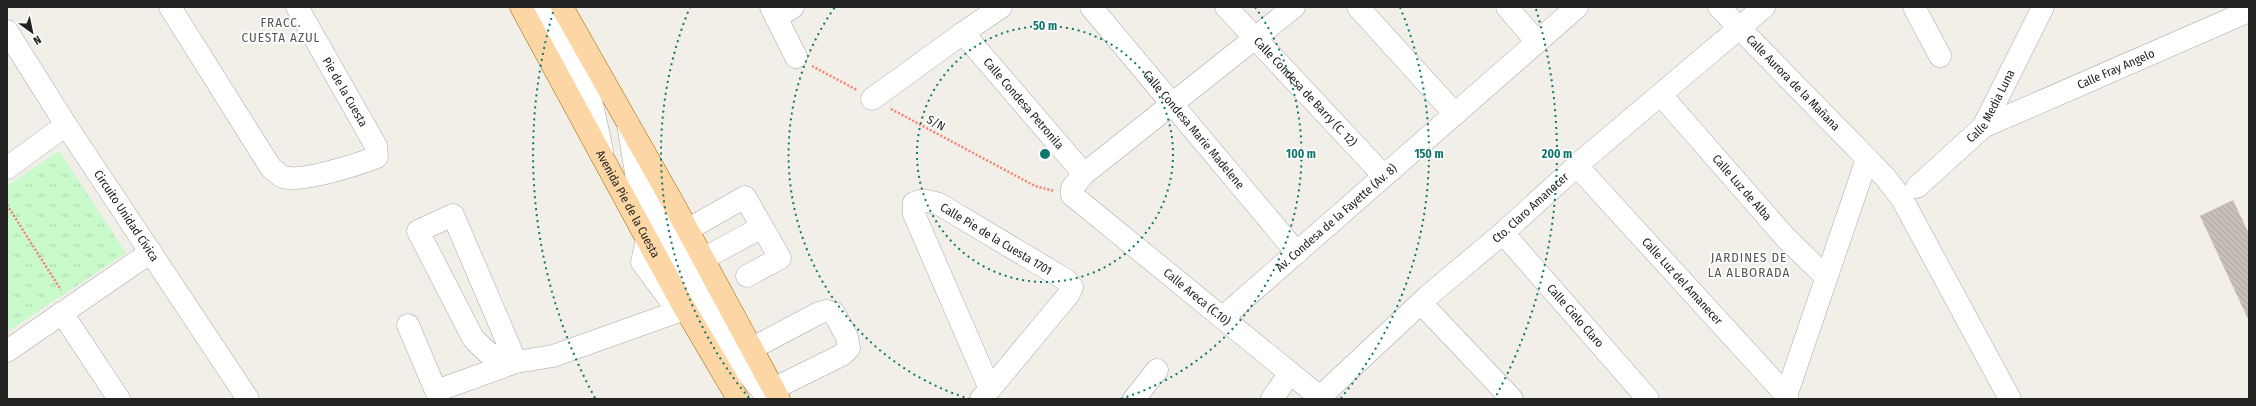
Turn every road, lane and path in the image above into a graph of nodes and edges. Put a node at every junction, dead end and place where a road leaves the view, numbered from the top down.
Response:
1 (170, 7) edge
2 (297, 7) edge
3 (521, 7) edge
4 (542, 7) edge
5 (562, 7) edge
6 (1001, 7) edge
7 (1091, 7) edge
8 (1226, 7) edge
9 (1294, 7) edge
10 (1358, 7) edge
11 (1507, 7) edge
12 (1576, 7) edge
13 (1719, 7) edge
14 (1764, 7) edge
15 (1914, 7) edge
16 (2043, 7) edge
17 (780, 11) edge
18 (2249, 11) edge
19 (1740, 29) junction
20 (7, 31) edge
21 (962, 33) junction
22 (1254, 39) junction
23 (1537, 42) junction
24 (1940, 56) dead end
25 (796, 57) joint
26 (1661, 95) junction
27 (872, 99) junction
28 (1171, 104) junction
29 (1455, 114) junction
30 (628, 123) junction
31 (66, 125) junction
32 (1983, 127) junction
33 (1867, 160) junction
34 (604, 161) junction
35 (1577, 166) junction
36 (7, 168) edge
37 (1084, 174) junction
38 (1384, 176) junction
39 (1917, 187) dead end
40 (1072, 195) junction
41 (7, 205) edge
42 (762, 227) junction
43 (687, 230) junction
44 (1503, 233) junction
45 (151, 252) junction
46 (1297, 253) junction
47 (702, 259) junction
48 (747, 276) dead end
49 (1826, 277) junction
50 (1421, 303) junction
51 (683, 305) junction
52 (67, 310) junction
53 (1222, 318) junction
54 (408, 325) dead end
55 (751, 350) junction
56 (7, 352) edge
57 (516, 362) junction
58 (1157, 370) dead end
59 (1289, 374) junction
60 (986, 394) edge
61 (774, 396) edge
62 (1786, 397) edge
63 (1321, 398) edge
64 (119, 399) edge
65 (248, 399) edge
66 (738, 399) edge
67 (1134, 399) edge
68 (1272, 399) edge
69 (1512, 399) edge
70 (1648, 399) edge
71 (2010, 399) edge

1 - 2 street, Pie de la Cuesta
3 - 34 main road, Avenida Pie de la Cuesta
4 - 34 street
5 - 30 main road
6 - 21 street
7 - 28 street, Calle Condesa Marie Madelene
8 - 22 street, Calle Condesa de Barry (C. 12)
9 - 22 street
10 - 29 street
11 - 23 street
12 - 23 street, Av. Condesa de la Fayette (Av. 8)
13 - 19 street, Calle Aurora de la Mañana
14 - 19 street, Cto. Claro Amanecer
15 - 24 street
16 - 32 street, Calle Media Luna
17 - 25 street
18 - 32 street, Calle Fray Angelo
19 - 26 street, Cto. Claro Amanecer
19 - 33 street, Calle Aurora de la Mañana
20 - 31 street, Circuito Unidad Cívica
21 - 27 street
21 - 37 street, Calle Condesa Petronila
22 - 28 street
22 - 38 street, Calle Condesa de Barry (C. 12)
23 - 29 street, Av. Condesa de la Fayette (Av. 8)
25 - 27 path, S/N
26 - 35 street, Cto. Claro Amanecer
26 - 49 street, Calle Luz de Alba
27 - 40 path, S/N
28 - 37 street
28 - 46 street, Calle Condesa Marie Madelene
29 - 38 street, Av. Condesa de la Fayette (Av. 8)
30 - 43 main road
30 - 61 street
31 - 36 street
31 - 45 street, Circuito Unidad Cívica
32 - 39 street, Calle Media Luna
33 - 49 street
33 - 71 street, Calle Aurora de la Mañana
34 - 51 main road, Avenida Pie de la Cuesta
35 - 44 street, Cto. Claro Amanecer
35 - 62 street, Calle Luz del Amanecer
37 - 40 street
38 - 46 street, Av. Condesa de la Fayette (Av. 8)
40 - 53 street, Calle Areca (C.10)
41 - 52 path
42 - 43 street
42 - 47 street
42 - 48 street
43 - 47 main road
44 - 50 street, Cto. Claro Amanecer
44 - 70 street, Calle Cielo Claro
45 - 52 street
45 - 65 street, Circuito Unidad Cívica
46 - 53 street, Av. Condesa de la Fayette (Av. 8)
47 - 55 main road
49 - 62 street
50 - 63 street, Cto. Claro Amanecer
50 - 69 street
51 - 57 street
51 - 66 main road, Avenida Pie de la Cuesta
52 - 56 street
52 - 64 street
53 - 59 street, Calle Areca (C.10)
54 - 57 street
55 - 61 main road
55 - 61 street
57 - 57 street
58 - 67 street
59 - 63 street, Calle Areca (C.10)
59 - 68 street
60 - 60 street, Calle Pie de la Cuesta 1701

